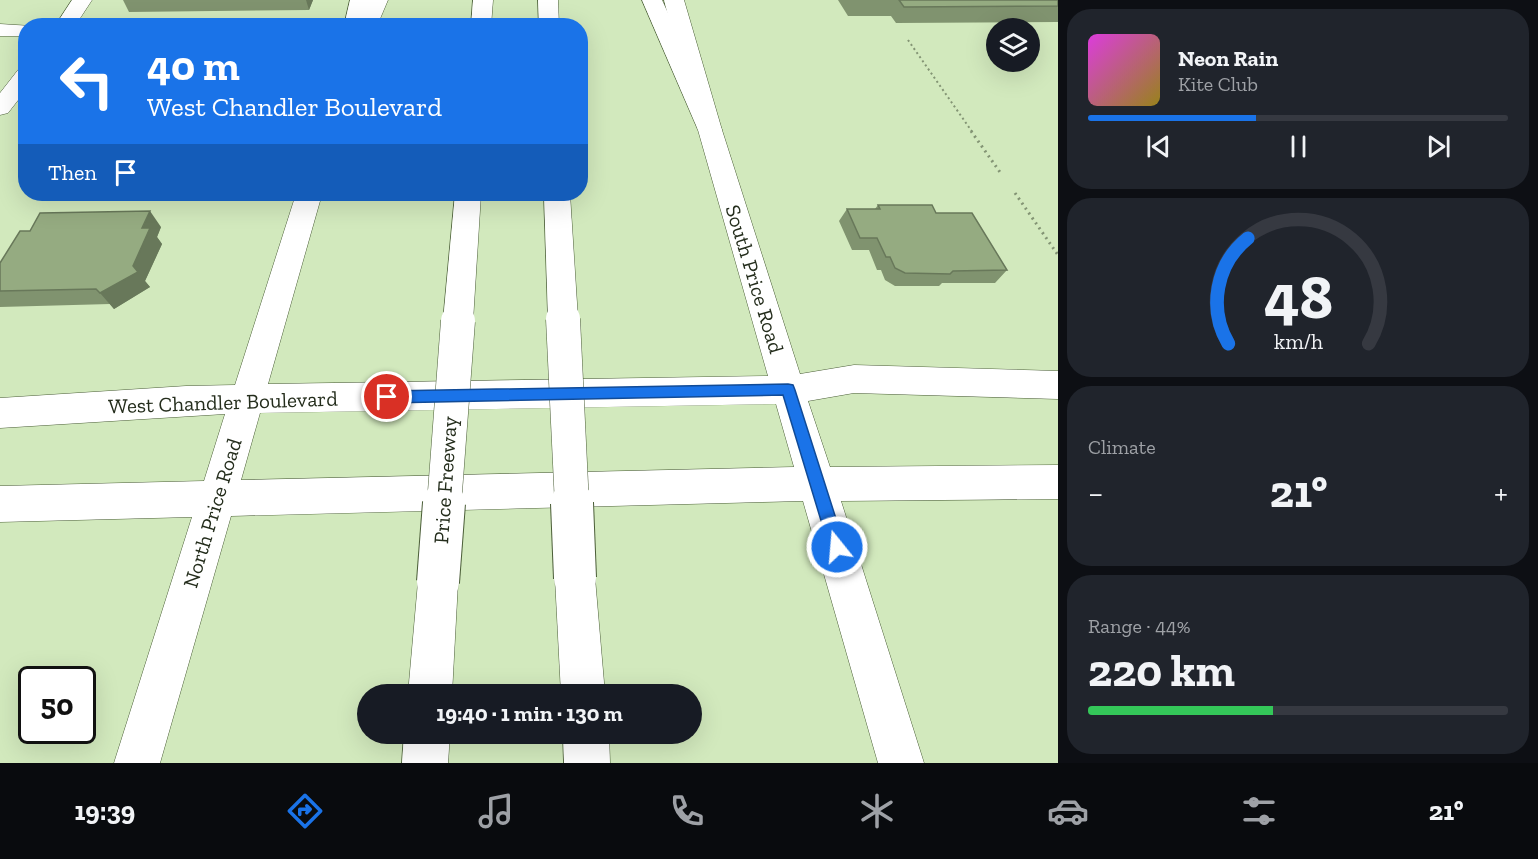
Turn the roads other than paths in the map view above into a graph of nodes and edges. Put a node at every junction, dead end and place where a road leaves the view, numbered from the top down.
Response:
1 (82, 0) edge
2 (360, 0) edge
3 (378, 0) edge
4 (483, 0) edge
5 (548, 0) edge
6 (652, 0) edge
7 (674, 0) edge
8 (70, 18) edge
9 (356, 18) edge
10 (370, 18) edge
11 (482, 18) edge
12 (549, 18) edge
13 (0, 30) edge
14 (18, 30) edge
15 (18, 85) edge
16 (0, 108) edge
17 (710, 130) junction
18 (307, 201) edge
19 (467, 201) edge
20 (557, 201) edge
21 (1058, 385) edge
22 (788, 390) junction
23 (247, 399) junction
24 (0, 413) edge
25 (1058, 482) edge
26 (816, 484) junction
27 (216, 500) junction
28 (0, 504) edge
29 (431, 684) edge
30 (582, 684) edge
31 (426, 744) edge
32 (586, 744) edge
33 (137, 763) edge
34 (425, 763) edge
35 (587, 763) edge
36 (901, 763) edge

1 - 8 main road
2 - 9 main road
3 - 10 main road
4 - 11 main road
5 - 12 main road
6 - 17 main road
7 - 17 main road, South Price Road
13 - 14 main road
15 - 16 main road
17 - 22 main road, South Price Road
18 - 23 main road, North Price Road
19 - 29 main road, Price Freeway, bridge
20 - 30 main road, bridge
21 - 22 main road, West Chandler Boulevard
22 - 23 main road, West Chandler Boulevard
22 - 26 main road, South Price Road
23 - 24 main road, West Chandler Boulevard
23 - 27 main road, North Price Road
25 - 26 main road
26 - 27 main road
26 - 36 main road, South Price Road
27 - 28 main road
27 - 33 main road, North Price Road
31 - 34 main road
32 - 35 main road

